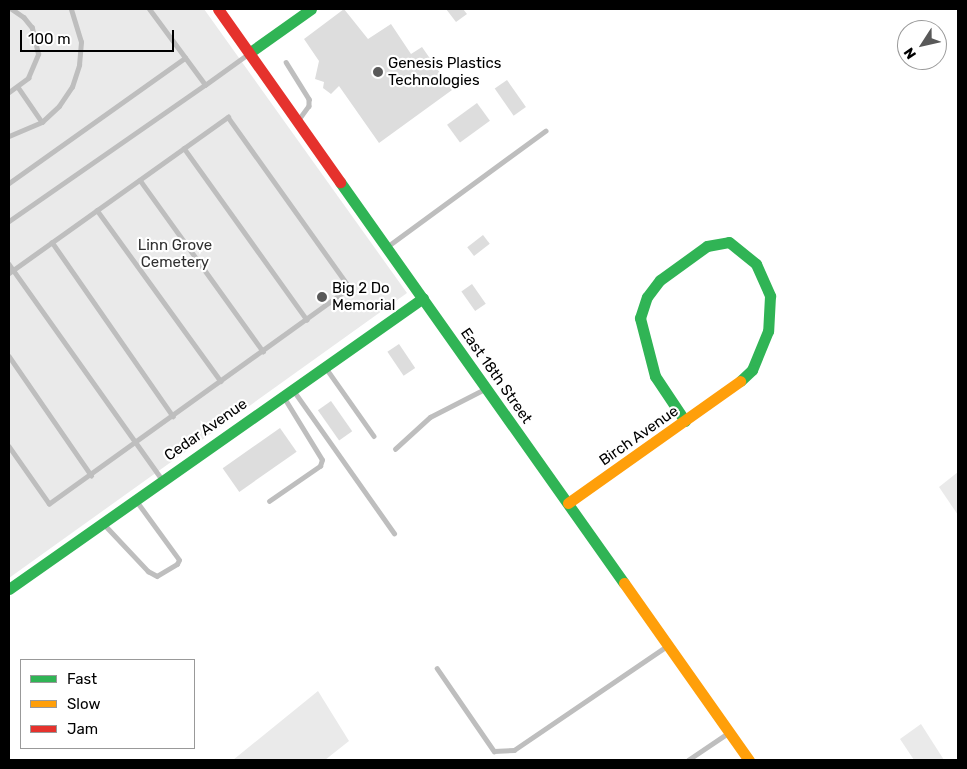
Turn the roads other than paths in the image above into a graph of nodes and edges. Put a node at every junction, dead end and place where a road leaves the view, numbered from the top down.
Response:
1 (10, 9) edge
2 (71, 9) edge
3 (149, 9) edge
4 (218, 9) edge
5 (311, 9) edge
6 (297, 13) edge
7 (249, 53) junction
8 (185, 58) junction
9 (286, 62) dead end
10 (205, 85) junction
11 (18, 87) junction
12 (9, 92) edge
13 (298, 121) junction
14 (42, 122) junction
15 (545, 131) dead end
16 (9, 136) edge
17 (184, 148) junction
18 (140, 180) junction
19 (9, 183) edge
20 (98, 210) junction
21 (9, 221) edge
22 (52, 242) junction
23 (387, 247) junction
24 (9, 264) edge
25 (11, 272) edge
26 (422, 298) junction
27 (307, 320) junction
28 (264, 351) junction
29 (9, 356) edge
30 (325, 366) junction
31 (221, 381) junction
32 (292, 388) junction
33 (486, 388) junction
34 (282, 395) junction
35 (173, 416) junction
36 (685, 421) junction
37 (374, 436) dead end
38 (136, 443) junction
39 (9, 447) edge
40 (395, 449) dead end
41 (91, 474) junction
42 (162, 479) junction
43 (135, 499) junction
44 (269, 501) dead end
45 (568, 503) junction
46 (102, 522) junction
47 (394, 534) dead end
48 (9, 589) edge
49 (668, 645) junction
50 (436, 668) dead end
51 (729, 732) junction
52 (688, 760) edge
53 (749, 760) edge

1 - 11 lane
2 - 14 lane
3 - 8 lane
4 - 7 street, East 18th Street
5 - 6 street
6 - 7 street
7 - 10 lane
7 - 13 street, East 18th Street
8 - 10 lane
8 - 19 lane
9 - 13 lane
10 - 21 lane
11 - 12 lane
11 - 14 lane
13 - 23 street, East 18th Street
14 - 16 lane
15 - 23 lane
17 - 18 lane
17 - 27 lane
17 - 27 lane
18 - 20 lane
18 - 28 lane
20 - 22 lane
20 - 31 lane
22 - 25 lane
22 - 35 lane
23 - 26 street, East 18th Street
24 - 25 lane
25 - 38 lane
26 - 30 street, Cedar Avenue
26 - 33 street, East 18th Street
27 - 28 lane
28 - 31 lane
29 - 41 lane
30 - 32 street, Cedar Avenue
30 - 37 lane
31 - 35 lane
32 - 34 street, Cedar Avenue
32 - 47 lane
33 - 40 lane
33 - 45 street, East 18th Street
34 - 42 street, Cedar Avenue
34 - 44 lane
35 - 38 lane
36 - 36 street, Birch Avenue
36 - 45 street, Birch Avenue
38 - 41 lane
38 - 42 lane
39 - 41 lane
42 - 43 street, Cedar Avenue
43 - 46 street, Cedar Avenue
43 - 46 lane
45 - 49 street, East 18th Street
46 - 48 street, Cedar Avenue
49 - 50 lane
49 - 51 street, East 18th Street
51 - 52 lane
51 - 53 street, East 18th Street

